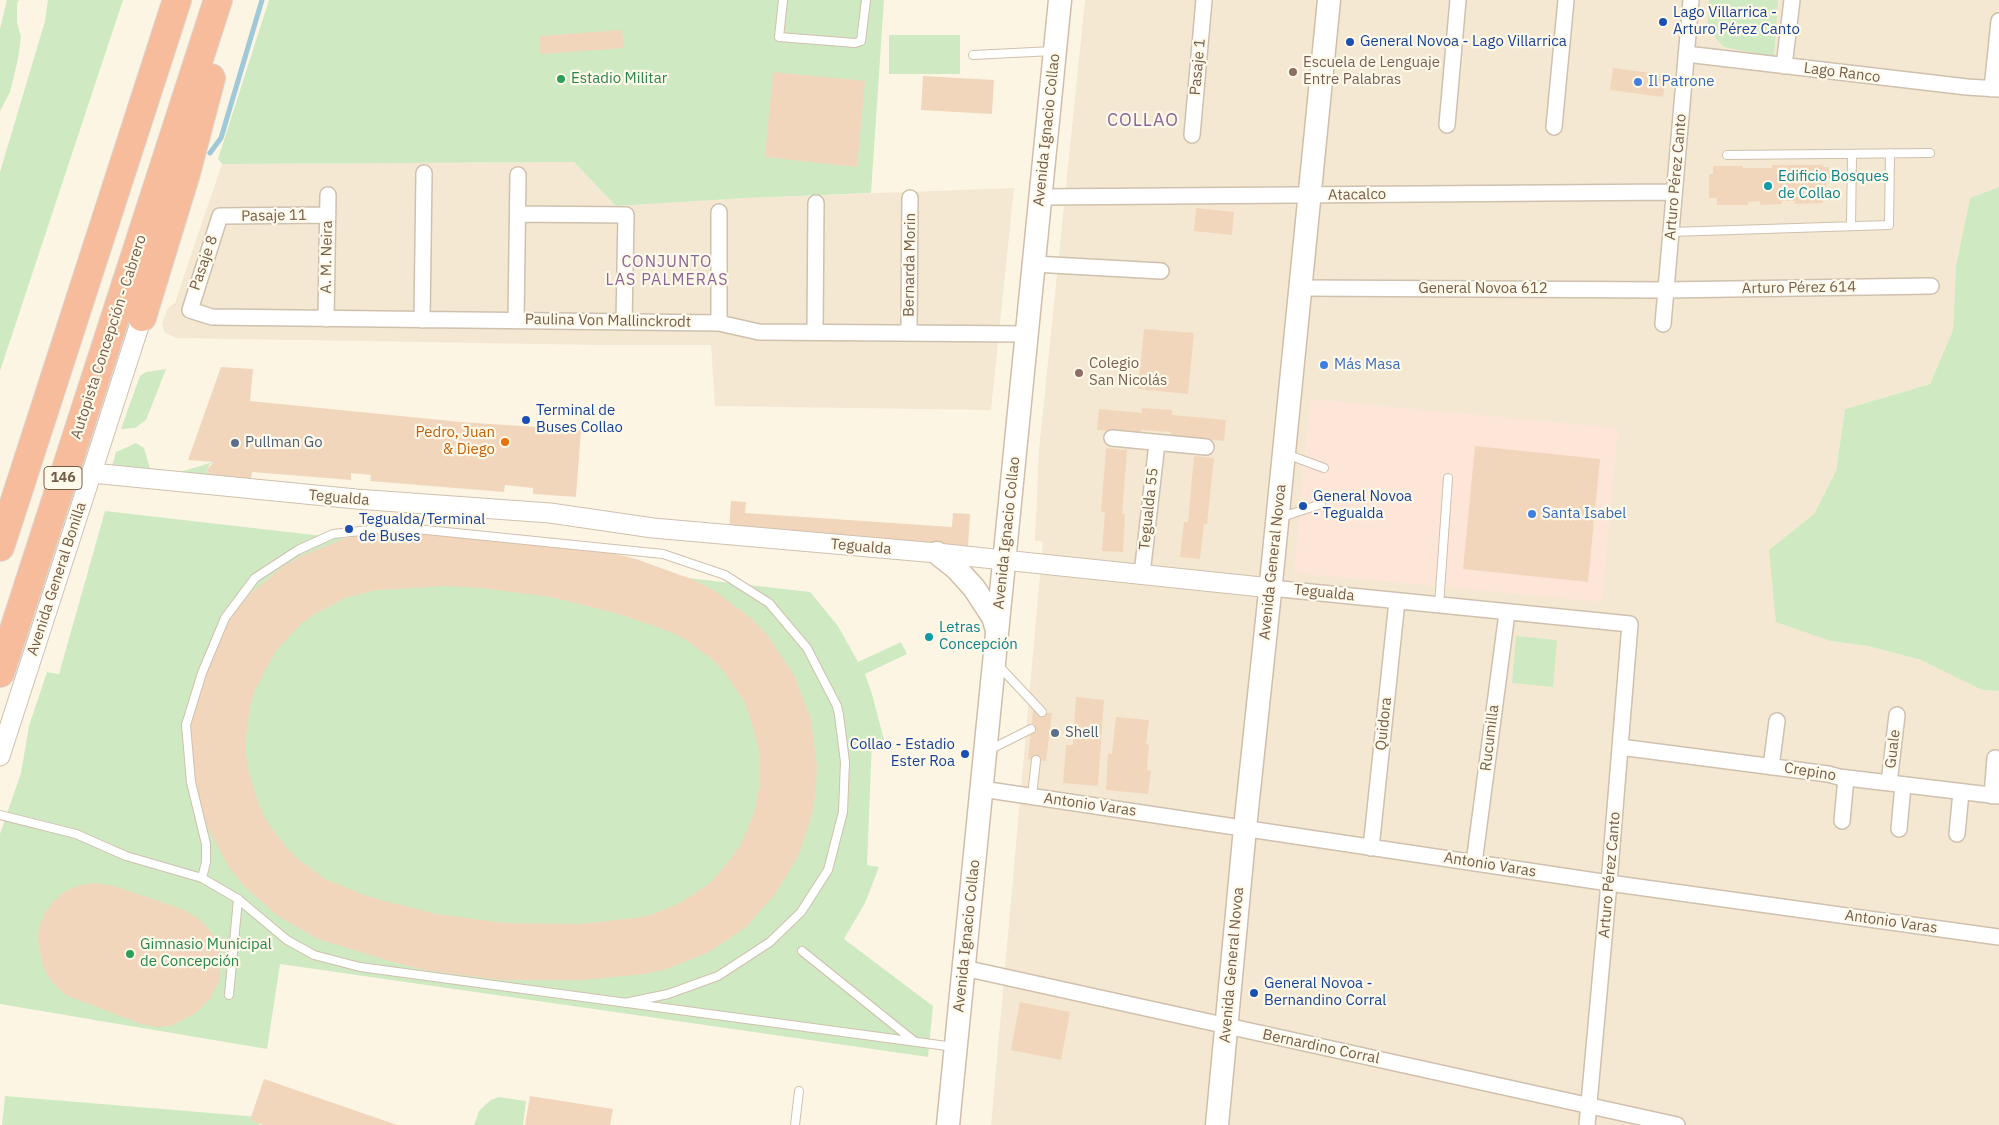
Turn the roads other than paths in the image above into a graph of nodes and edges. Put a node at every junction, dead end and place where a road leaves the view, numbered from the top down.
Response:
1 (177, 0) edge
2 (218, 0) edge
3 (231, 0) edge
4 (783, 0) edge
5 (866, 0) edge
6 (1060, 0) edge
7 (1204, 0) edge
8 (1329, 0) edge
9 (1458, 0) edge
10 (1566, 0) edge
11 (1691, 0) edge
12 (1792, 0) edge
13 (1999, 22) edge
14 (1055, 51) junction
15 (1686, 54) junction
16 (973, 55) dead end
17 (1784, 66) junction
18 (1995, 89) edge
19 (1447, 125) dead end
20 (1554, 127) dead end
21 (1192, 135) dead end
22 (1890, 153) junction
23 (1930, 153) dead end
24 (1852, 154) junction
25 (1726, 155) dead end
26 (424, 174) dead end
27 (518, 175) dead end
28 (1674, 192) junction
29 (328, 195) dead end
30 (1308, 196) junction
31 (1041, 197) junction
32 (910, 198) dead end
33 (816, 203) dead end
34 (719, 212) dead end
35 (518, 214) junction
36 (328, 215) junction
37 (220, 216) joint
38 (1851, 226) junction
39 (1671, 232) junction
40 (1034, 264) junction
41 (1161, 271) dead end
42 (1931, 286) dead end
43 (1300, 288) junction
44 (1666, 290) junction
45 (190, 310) joint
46 (142, 317) joint
47 (326, 318) junction
48 (422, 320) junction
49 (516, 321) junction
50 (624, 322) junction
51 (719, 323) junction
52 (1663, 324) dead end
53 (815, 332) junction
54 (909, 333) junction
55 (1027, 334) junction
56 (1112, 438) dead end
57 (1157, 443) junction
58 (1206, 447) dead end
59 (1284, 453) junction
60 (1324, 468) dead end
61 (92, 473) junction
62 (1448, 478) dead end
63 (1321, 504) dead end
64 (1277, 518) junction
65 (0, 547) edge
66 (938, 553) junction
67 (1005, 560) junction
68 (1142, 574) junction
69 (1271, 588) junction
70 (1397, 601) junction
71 (1439, 605) junction
72 (1507, 613) junction
73 (1630, 624) joint
74 (998, 631) junction
75 (994, 662) junction
76 (0, 673) edge
77 (1042, 712) dead end
78 (1897, 715) dead end
79 (1777, 721) dead end
80 (1032, 729) dead end
81 (1620, 747) junction
82 (986, 752) junction
83 (0, 756) edge
84 (1995, 758) dead end
85 (1036, 760) dead end
86 (1771, 767) junction
87 (1846, 778) junction
88 (1896, 784) junction
89 (982, 789) junction
90 (1961, 792) junction
91 (1032, 796) junction
92 (1995, 796) edge
93 (0, 814) edge
94 (1842, 821) dead end
95 (1245, 828) junction
96 (1899, 829) dead end
97 (1957, 834) dead end
98 (1372, 848) junction
99 (1474, 863) junction
100 (202, 878) junction
101 (1610, 883) junction
102 (238, 899) junction
103 (1999, 938) edge
104 (802, 951) dead end
105 (964, 968) junction
106 (229, 994) dead end
107 (626, 1003) junction
108 (1227, 1026) junction
109 (916, 1042) junction
110 (956, 1048) junction
111 (799, 1091) dead end
112 (1588, 1105) junction
113 (795, 1125) edge
114 (948, 1125) edge
115 (1218, 1125) edge
116 (1586, 1125) edge
117 (1677, 1125) edge

1 - 65 highway, 146
2 - 76 highway, Autopista Concepción - Cabrero / 146
3 - 46 highway
4 - 5 lane
6 - 14 main road, Avenida Ignacio Collao
7 - 21 street, Pasaje 1
8 - 30 main road, Avenida General Novoa
9 - 19 street
10 - 20 street
11 - 15 street, Arturo Pérez Canto
12 - 17 street
13 - 18 street
14 - 16 lane
14 - 31 main road, Avenida Ignacio Collao
15 - 17 street, Lago Ranco
15 - 28 street, Arturo Pérez Canto
17 - 18 street, Lago Ranco
22 - 23 lane
22 - 24 lane
22 - 38 lane
24 - 25 lane
24 - 38 lane
26 - 48 street
27 - 35 street
28 - 30 street, Atacalco
28 - 39 street, Arturo Pérez Canto
29 - 36 street, A. M. Neira
30 - 31 street, Atacalco
30 - 43 main road, Avenida General Novoa
31 - 40 main road, Avenida Ignacio Collao
32 - 54 street, Bernarda Morin
33 - 53 street
34 - 51 street
35 - 49 street
35 - 50 street
36 - 37 street, Pasaje 11
36 - 47 street, A. M. Neira
37 - 45 street, Pasaje 8
38 - 39 lane
39 - 44 street, Arturo Pérez Canto
40 - 41 street
40 - 55 main road, Avenida Ignacio Collao
42 - 44 street, Arturo Pérez 614
43 - 44 street, General Novoa 612
43 - 59 main road, Avenida General Novoa
44 - 52 street, Arturo Pérez Canto
45 - 47 street, Paulina Von Mallinckrodt
46 - 61 street, Avenida General Bonilla
47 - 48 street, Paulina Von Mallinckrodt
48 - 49 street, Paulina Von Mallinckrodt
49 - 50 street, Paulina Von Mallinckrodt
50 - 51 street, Paulina Von Mallinckrodt
51 - 53 street, Paulina Von Mallinckrodt
53 - 54 street, Paulina Von Mallinckrodt
54 - 55 street, Paulina Von Mallinckrodt
55 - 67 main road, Avenida Ignacio Collao
56 - 57 street
57 - 58 street
57 - 68 street, Tegualda 55
59 - 60 lane
59 - 64 main road, Avenida General Novoa
61 - 66 street, Tegualda
61 - 83 street, Avenida General Bonilla
62 - 71 lane
63 - 64 lane
64 - 69 main road, Avenida General Novoa
66 - 67 street, Tegualda
66 - 74 main road
67 - 68 street, Tegualda
67 - 74 main road, Avenida Ignacio Collao
68 - 69 street, Tegualda
69 - 70 street, Tegualda
69 - 95 main road, Avenida General Novoa
70 - 71 street, Tegualda
70 - 98 street, Quidora
71 - 72 street, Tegualda
72 - 73 street, Tegualda
72 - 99 street, Rucumilla
73 - 81 street, Arturo Pérez Canto
74 - 75 main road, Avenida Ignacio Collao
75 - 77 lane
75 - 82 main road, Avenida Ignacio Collao
78 - 88 street, Guale
79 - 86 street
80 - 82 lane
81 - 86 street, Crepino
81 - 101 street, Arturo Pérez Canto
82 - 89 main road, Avenida Ignacio Collao
84 - 92 street
85 - 91 lane
86 - 87 street, Crepino
87 - 88 street, Crepino
87 - 94 street
88 - 90 street, Crepino
88 - 96 street, Guale
89 - 91 street, Antonio Varas
89 - 105 main road, Avenida Ignacio Collao
90 - 92 street, Crepino
90 - 97 street
91 - 95 street, Antonio Varas
93 - 100 lane
95 - 98 street, Antonio Varas
95 - 108 main road, Avenida General Novoa
98 - 99 street, Antonio Varas
99 - 101 street, Antonio Varas
100 - 102 lane
100 - 107 lane
101 - 103 street, Antonio Varas
101 - 112 street, Arturo Pérez Canto
102 - 106 lane
102 - 107 lane
104 - 109 lane
105 - 108 street, Bernardino Corral
105 - 110 main road, Avenida Ignacio Collao
107 - 109 lane
108 - 112 street, Bernardino Corral
108 - 115 main road, Avenida General Novoa
109 - 110 lane
110 - 114 main road, Avenida Ignacio Collao
111 - 113 lane
112 - 116 street, Arturo Pérez Canto
112 - 117 street, Bernardino Corral

